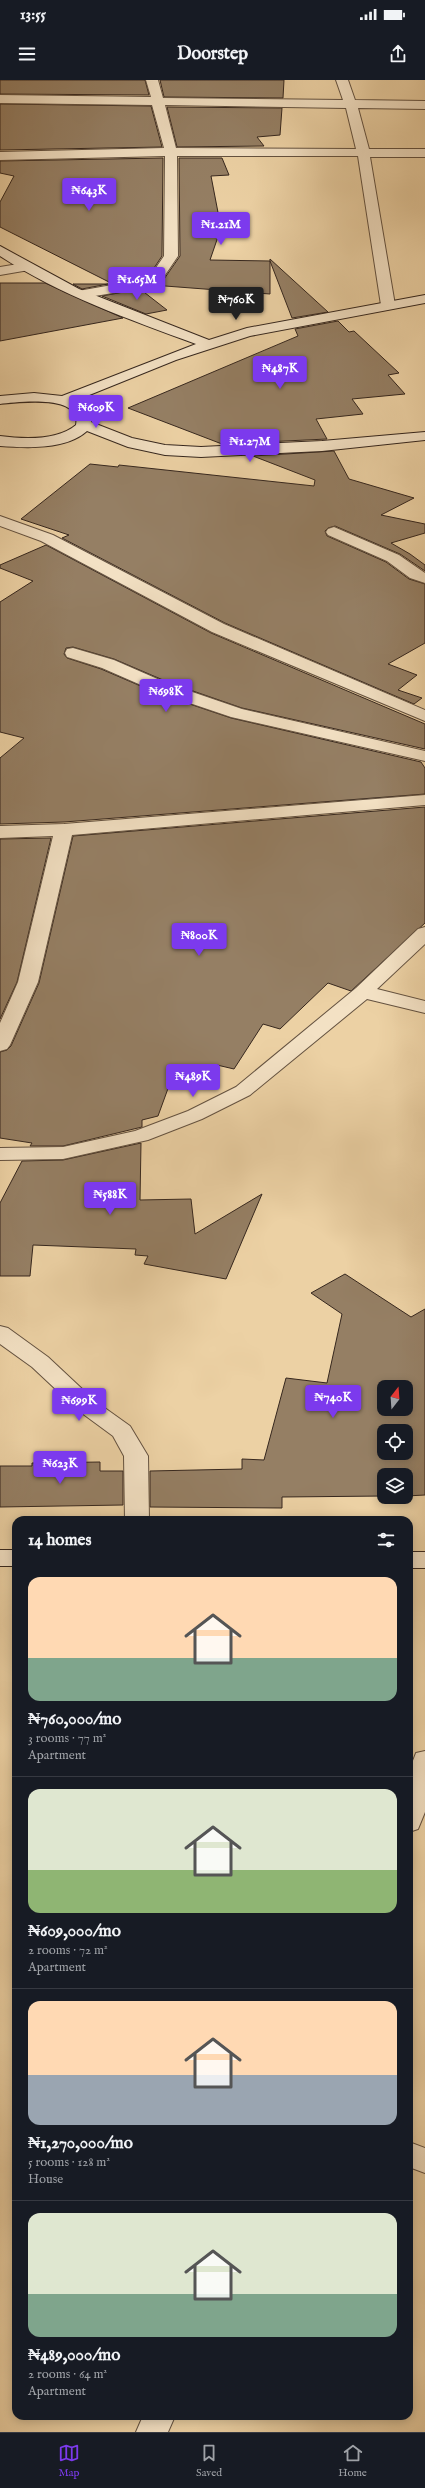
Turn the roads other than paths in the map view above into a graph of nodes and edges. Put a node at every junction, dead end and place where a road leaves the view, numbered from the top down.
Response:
1 (152, 80) edge
2 (342, 80) edge
3 (0, 99) edge
4 (158, 101) junction
5 (352, 104) junction
6 (425, 105) edge
7 (171, 152) junction
8 (363, 153) junction
9 (425, 153) edge
10 (0, 156) edge
11 (0, 250) edge
12 (24, 267) junction
13 (0, 270) edge
14 (83, 294) junction
15 (425, 299) edge
16 (388, 305) junction
17 (208, 344) junction
18 (0, 392) edge
19 (18, 397) junction
20 (0, 400) edge
21 (62, 400) junction
22 (84, 424) junction
23 (425, 436) edge
24 (0, 441) edge
25 (24, 443) junction
26 (0, 452) edge
27 (0, 521) edge
28 (334, 532) dead end
29 (425, 578) edge
30 (73, 653) dead end
31 (425, 716) edge
32 (425, 756) edge
33 (425, 800) edge
34 (64, 830) junction
35 (0, 832) edge
36 (425, 933) edge
37 (363, 992) junction
38 (425, 1007) edge
39 (0, 1045) edge
40 (0, 1154) edge
41 (0, 1333) edge
42 (137, 1516) edge
43 (0, 1558) edge
44 (12, 1558) edge
45 (413, 1560) edge
46 (425, 1560) edge
47 (425, 1760) edge
48 (413, 1806) edge
49 (413, 2156) edge
50 (425, 2161) edge
51 (157, 2420) edge
52 (152, 2432) edge

1 - 4 street
2 - 5 street
3 - 4 street
4 - 5 street
4 - 7 street
5 - 6 street
5 - 8 street
7 - 8 street
7 - 10 street
7 - 14 street
8 - 9 street
8 - 16 street
11 - 12 street
12 - 13 street
12 - 14 street
14 - 17 street
15 - 16 street
16 - 17 street
17 - 21 street
18 - 19 street
19 - 20 street
19 - 21 street
21 - 22 street
22 - 23 street
22 - 25 street
24 - 25 street
25 - 26 street
27 - 31 street
28 - 29 street
30 - 32 street
33 - 34 street
34 - 35 street
34 - 39 street
36 - 37 street
37 - 38 street
37 - 40 street
41 - 42 street
43 - 44 street
45 - 46 street
47 - 48 street
49 - 50 street
51 - 52 street

